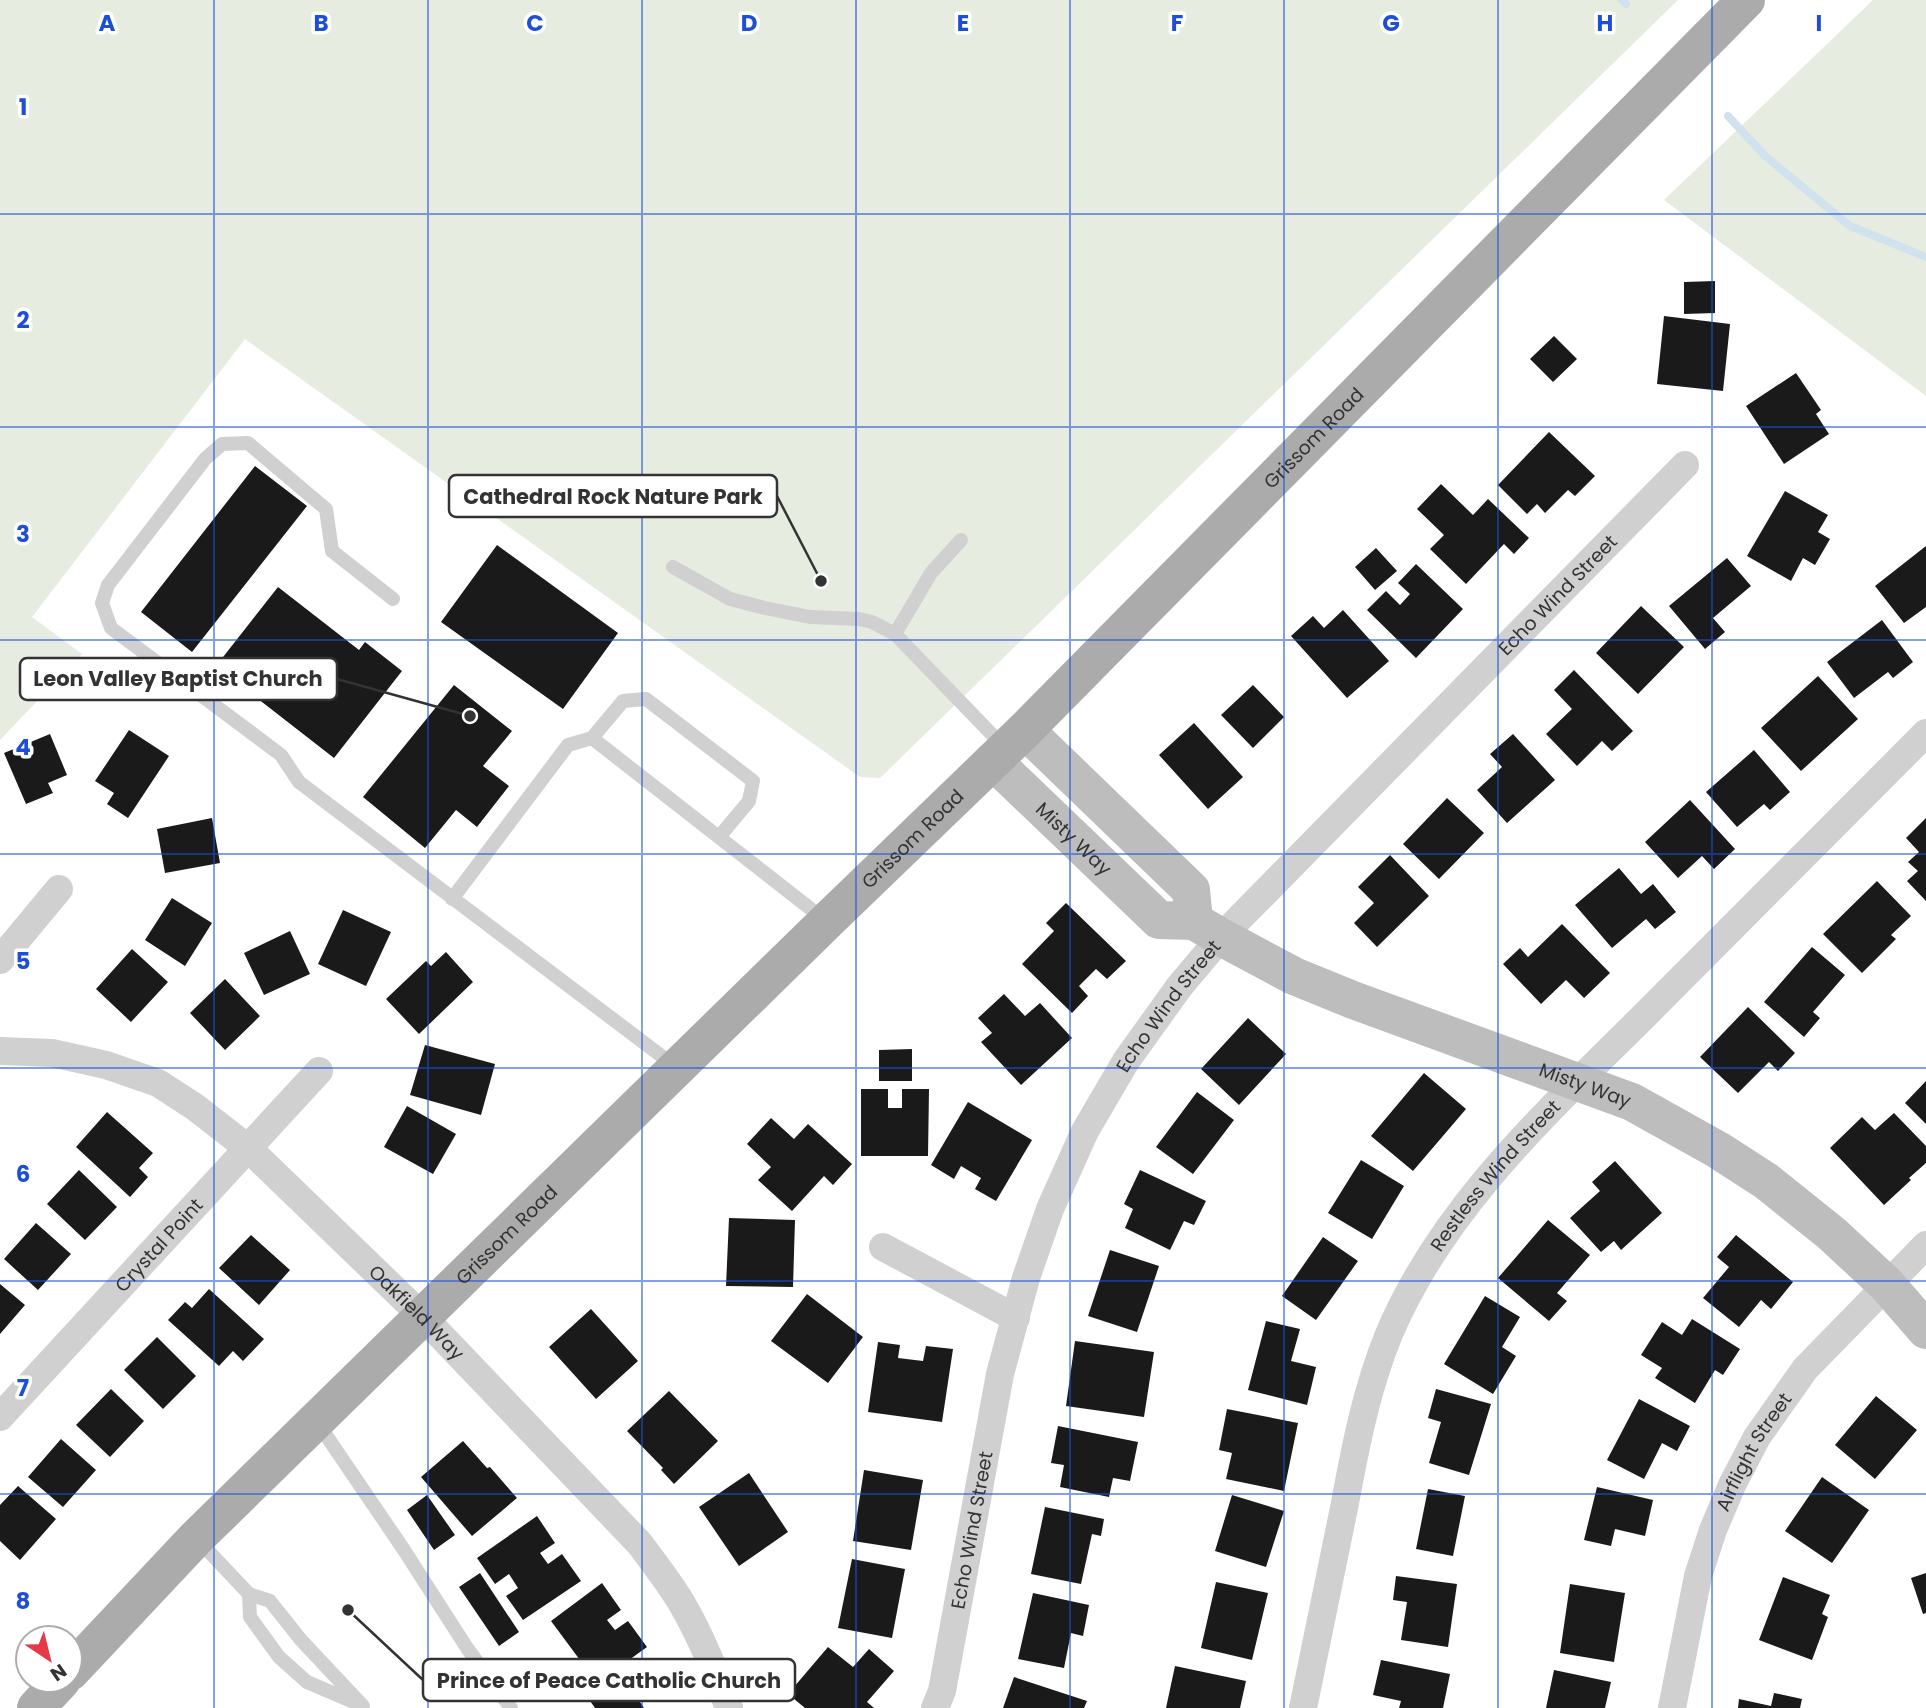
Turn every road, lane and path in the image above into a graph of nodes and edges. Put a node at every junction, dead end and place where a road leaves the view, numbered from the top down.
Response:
1 (1746, 0) edge
2 (1685, 465) dead end
3 (961, 540) dead end
4 (673, 568) dead end
5 (393, 599) dead end
6 (895, 634) junction
7 (1926, 733) edge
8 (592, 738) junction
9 (1008, 746) junction
10 (719, 837) junction
11 (59, 889) dead end
12 (452, 899) junction
13 (827, 921) junction
14 (1208, 929) junction
15 (0, 960) edge
16 (0, 1051) edge
17 (677, 1068) junction
18 (319, 1071) dead end
19 (1578, 1082) junction
20 (249, 1149) junction
21 (1926, 1245) edge
22 (883, 1247) dead end
23 (1887, 1285) junction
24 (423, 1317) junction
25 (1016, 1318) junction
26 (1926, 1330) edge
27 (0, 1417) edge
28 (316, 1421) junction
29 (196, 1538) junction
30 (249, 1594) junction
31 (84, 1657) edge
32 (49, 1694) edge
33 (36, 1708) edge
34 (511, 1708) edge
35 (729, 1708) edge
36 (936, 1708) edge
37 (1303, 1708) edge
38 (1672, 1708) edge

1 - 9 main road, Grissom Road
2 - 14 street, Echo Wind Street
3 - 6 lane
4 - 6 lane
5 - 12 lane
6 - 9 lane
7 - 19 street, Restless Wind Street
8 - 10 lane
8 - 10 lane
8 - 12 lane
9 - 13 main road, Grissom Road
9 - 14 street
10 - 13 lane
11 - 15 street
12 - 17 lane
13 - 17 main road, Grissom Road
14 - 19 street, Misty Way
14 - 25 street, Echo Wind Street
16 - 20 street, Oakfield Way
17 - 24 main road, Grissom Road
18 - 20 street, Crystal Point
19 - 23 street, Misty Way
19 - 37 street, Restless Wind Street
20 - 24 street, Oakfield Way
20 - 27 street, Crystal Point
21 - 23 street, Airflight Street
22 - 25 street
23 - 26 street, Misty Way
23 - 38 street, Airflight Street
24 - 28 main road, Grissom Road
24 - 35 street, Oakfield Way
25 - 36 street, Echo Wind Street
28 - 29 main road, Grissom Road
28 - 34 lane
29 - 30 lane
29 - 31 main road, Grissom Road
30 - 30 lane
32 - 33 main road

